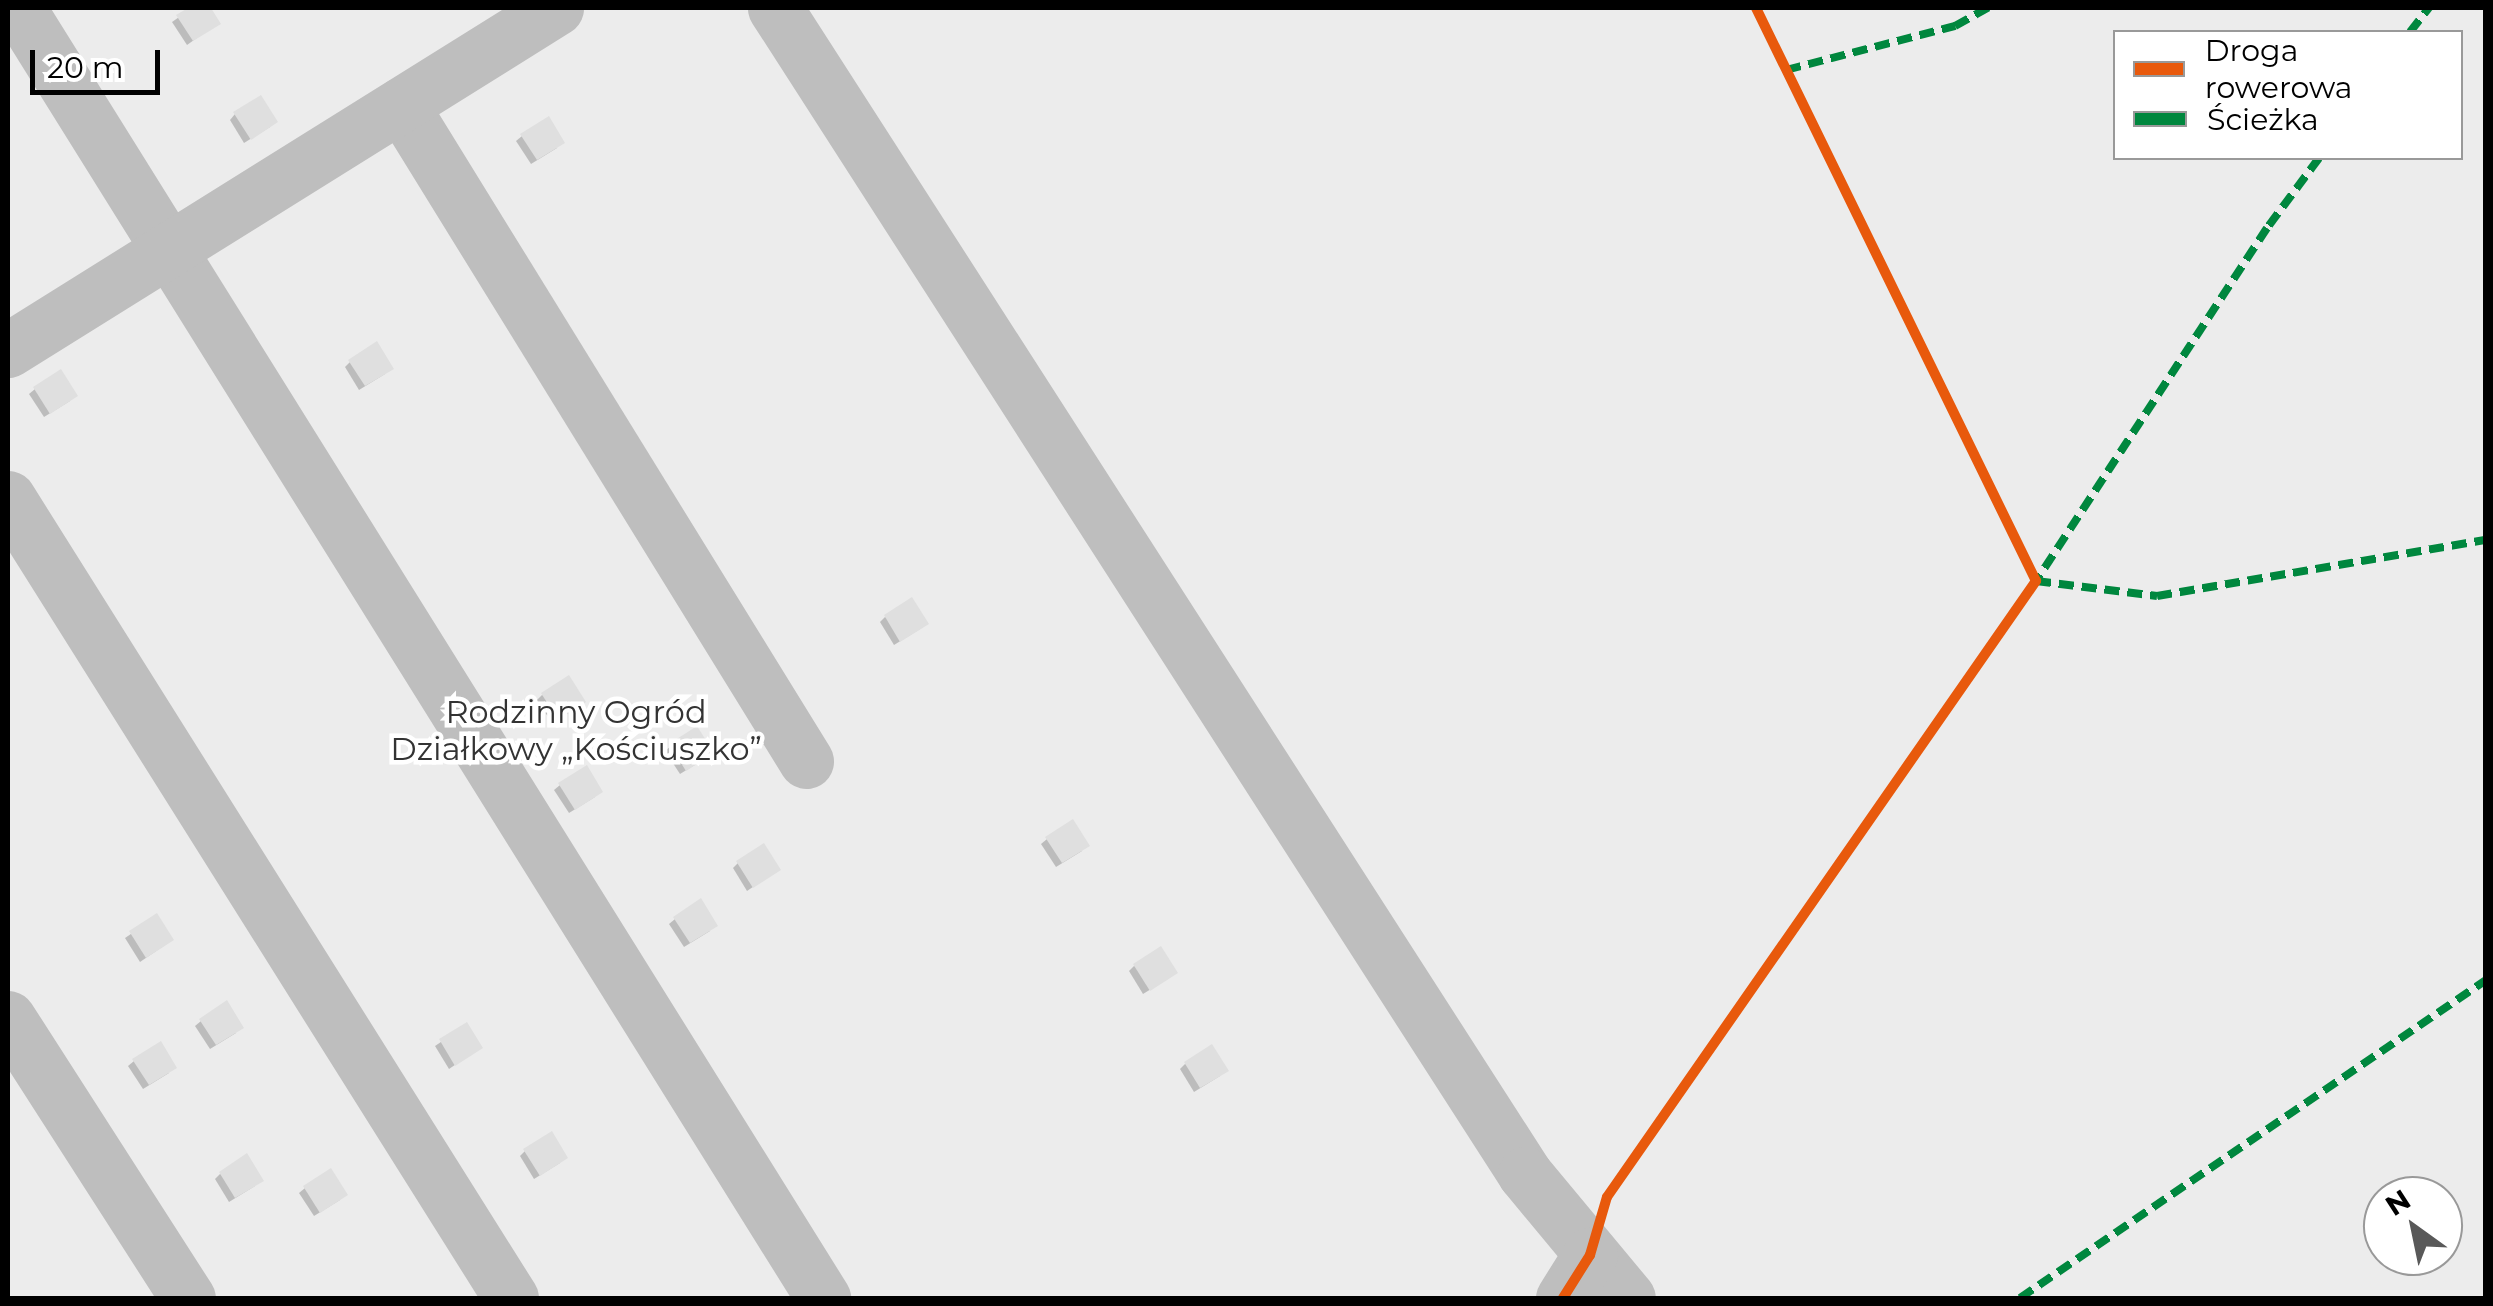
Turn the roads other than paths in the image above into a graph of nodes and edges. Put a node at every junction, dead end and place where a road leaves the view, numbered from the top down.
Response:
1 (18, 8) edge
2 (556, 8) edge
3 (775, 8) edge
4 (400, 106) junction
5 (170, 248) junction
6 (8, 350) edge
7 (8, 498) edge
8 (806, 761) dead end
9 (8, 1018) edge
10 (1576, 1277) edge
11 (188, 1298) edge
12 (511, 1298) edge
13 (823, 1298) edge
14 (1628, 1298) edge

1 - 5 lane
2 - 4 lane
3 - 10 lane
4 - 5 lane
4 - 8 lane
5 - 6 lane
5 - 13 lane
7 - 12 lane
9 - 11 lane
10 - 14 lane

